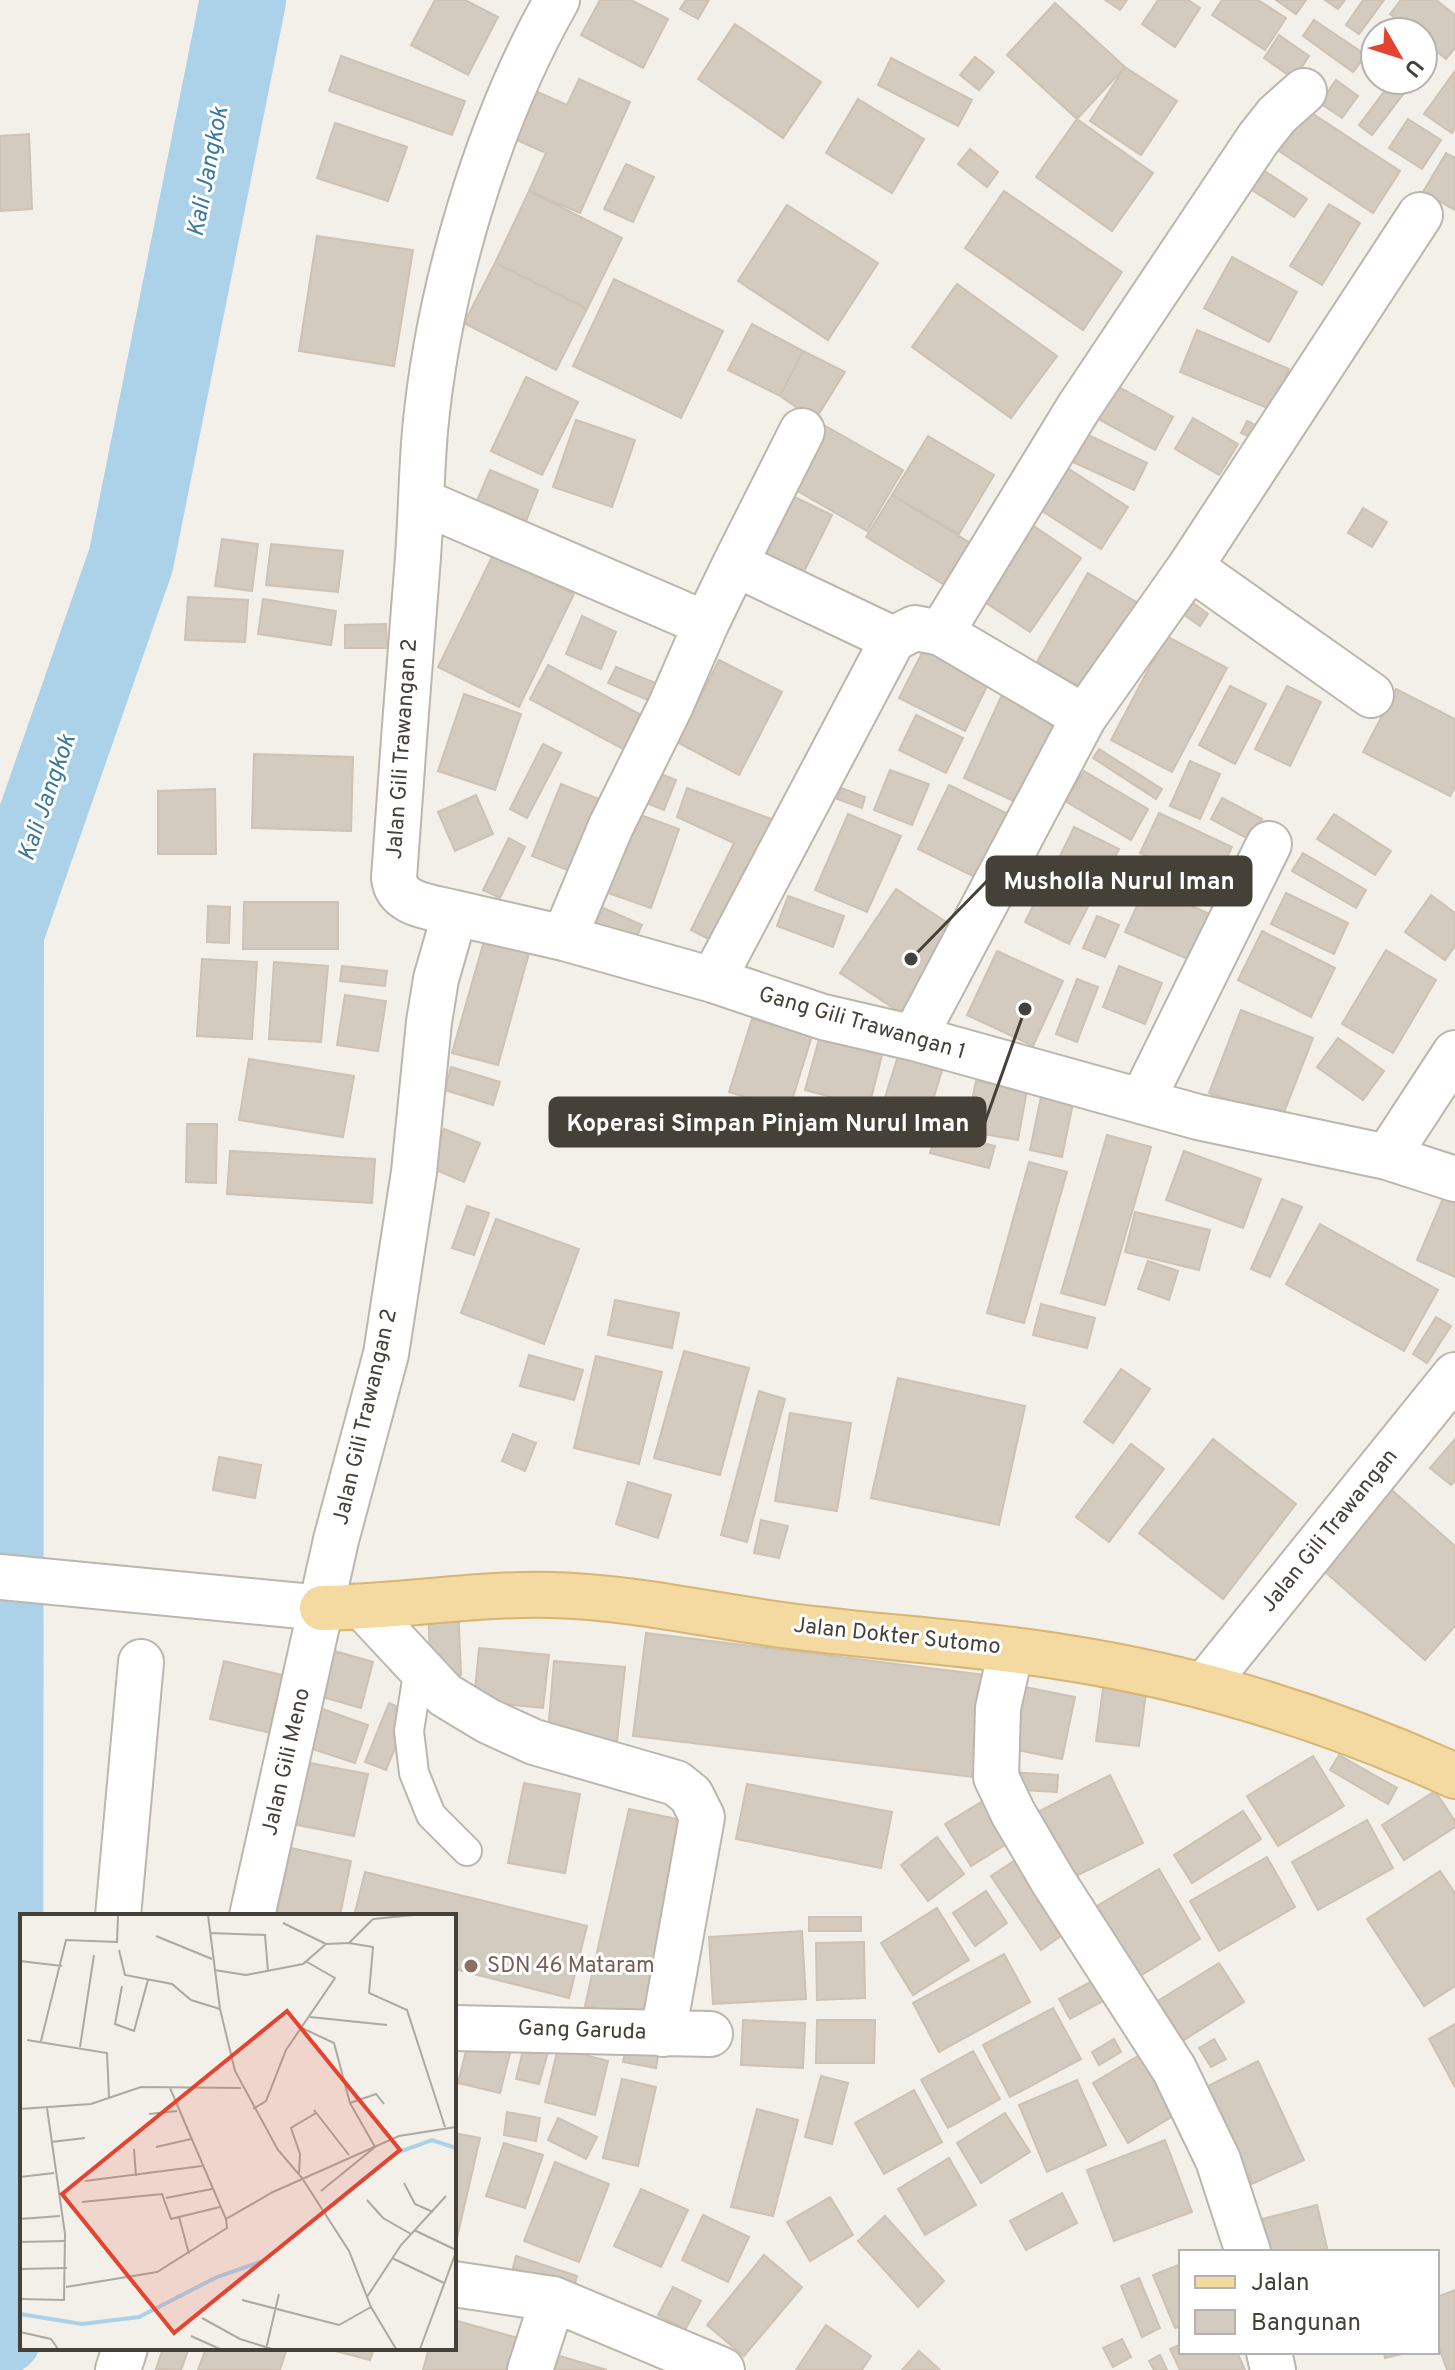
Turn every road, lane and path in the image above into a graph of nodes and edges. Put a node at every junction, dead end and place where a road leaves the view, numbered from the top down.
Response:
1 (557, 0) edge
2 (1304, 91) dead end
3 (1420, 215) dead end
4 (802, 431) dead end
5 (423, 502) junction
6 (735, 564) junction
7 (1190, 567) junction
8 (706, 624) junction
9 (941, 633) junction
10 (893, 639) junction
11 (1371, 695) dead end
12 (1084, 717) junction
13 (1269, 844) dead end
14 (455, 913) junction
15 (564, 938) junction
16 (713, 980) junction
17 (914, 1038) junction
18 (1455, 1053) edge
19 (1142, 1101) junction
20 (1387, 1157) junction
21 (1455, 1179) edge
22 (1455, 1375) edge
23 (0, 1577) edge
24 (343, 1608) junction
25 (1011, 1650) junction
26 (141, 1662) dead end
27 (419, 1667) junction
28 (1204, 1686) junction
29 (1455, 1776) edge
30 (467, 1851) dead end
31 (118, 1914) edge
32 (253, 1914) edge
33 (456, 2028) edge
34 (663, 2034) junction
35 (710, 2034) dead end
36 (1247, 2250) edge
37 (456, 2284) edge
38 (553, 2299) junction
39 (124, 2350) edge
40 (118, 2370) edge
41 (530, 2370) edge
42 (722, 2370) edge

1 - 5 street, Jalan Gili Trawangan 2
2 - 9 street
3 - 7 street
4 - 6 street
5 - 8 street
5 - 14 street, Jalan Gili Trawangan 2
6 - 8 street
6 - 10 street
7 - 11 street
7 - 12 street
8 - 15 street
9 - 10 street
9 - 12 street
10 - 16 street
12 - 17 street
13 - 19 street
14 - 15 street, Gang Gili Trawangan 1
14 - 24 street, Jalan Gili Trawangan 2
15 - 16 street, Gang Gili Trawangan 1
16 - 17 street, Gang Gili Trawangan 1
17 - 19 street, Gang Gili Trawangan 1
18 - 20 street
19 - 20 street, Gang Gili Trawangan 1
20 - 21 street, Gang Gili Trawangan 1
22 - 28 street, Jalan Gili Trawangan
23 - 24 street
24 - 25 main road, Jalan Dokter Sutomo
24 - 27 street
24 - 32 street, Jalan Gili Meno
25 - 28 main road, Jalan Dokter Sutomo
25 - 36 street
26 - 31 street
27 - 30 lane
27 - 34 street
28 - 29 main road, Jalan Dokter Sutomo
33 - 34 street, Gang Garuda
34 - 35 street, Gang Garuda
37 - 38 street
38 - 41 street
38 - 42 street
39 - 40 street

